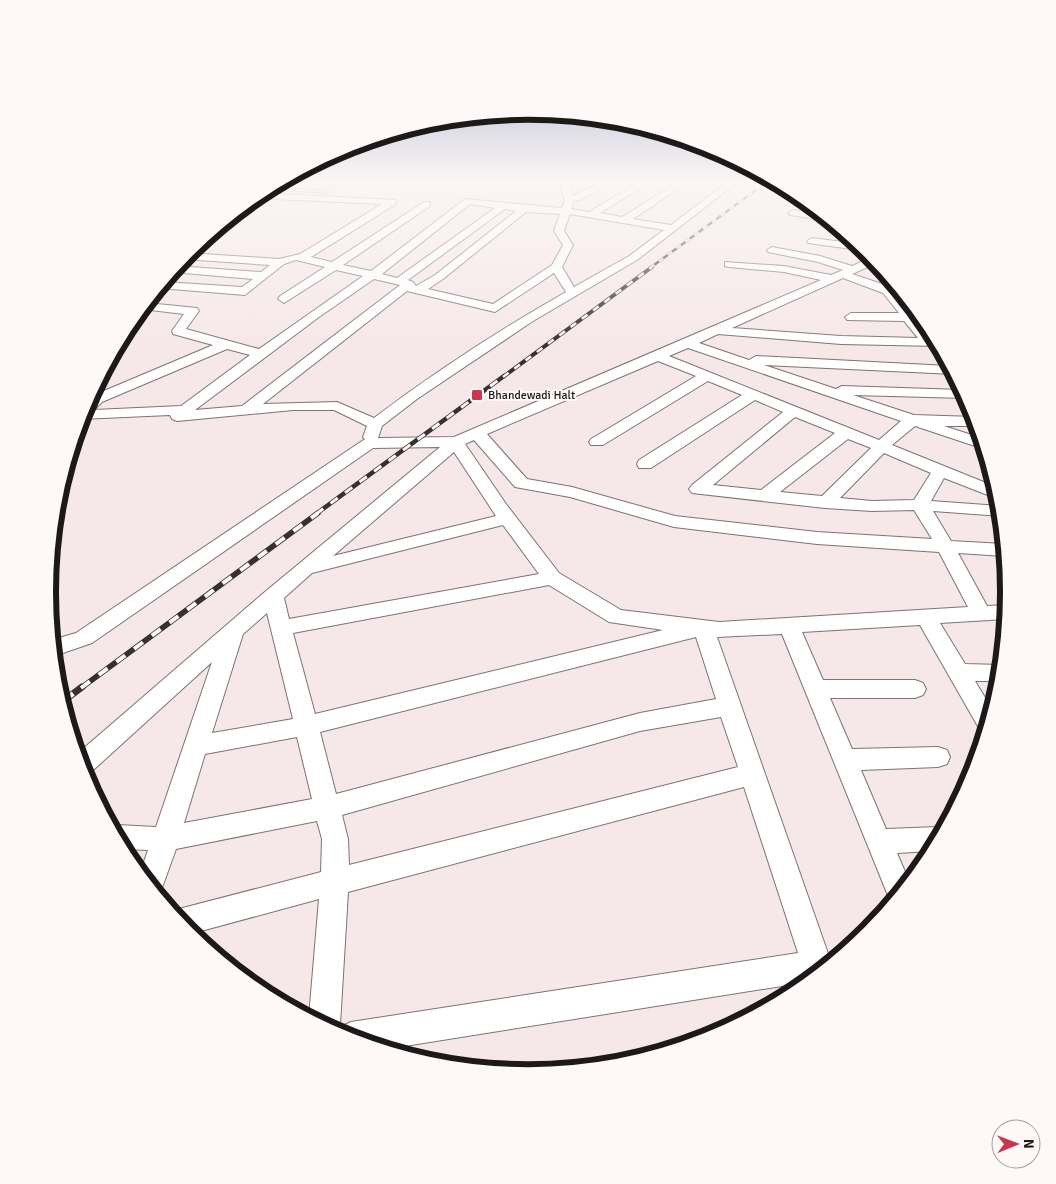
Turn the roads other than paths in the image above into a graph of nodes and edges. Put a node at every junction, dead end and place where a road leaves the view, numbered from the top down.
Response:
1 (337, 236) edge
2 (379, 236) edge
3 (423, 236) edge
4 (467, 236) edge
5 (490, 236) edge
6 (562, 236) edge
7 (662, 236) edge
8 (812, 241) dead end
9 (849, 246) edge
10 (772, 250) dead end
11 (196, 257) edge
12 (302, 258) junction
13 (280, 262) junction
14 (867, 263) edge
15 (729, 264) dead end
16 (335, 266) junction
17 (556, 267) junction
18 (183, 270) edge
19 (374, 274) junction
20 (845, 274) junction
21 (264, 276) junction
22 (169, 286) edge
23 (408, 286) junction
24 (880, 288) junction
25 (889, 288) edge
26 (573, 294) junction
27 (284, 299) dead end
28 (902, 305) edge
29 (153, 307) edge
30 (494, 308) junction
31 (909, 314) edge
32 (851, 317) dead end
33 (529, 318) junction
34 (718, 330) junction
35 (928, 343) edge
36 (226, 344) junction
37 (688, 344) junction
38 (261, 354) junction
39 (658, 356) junction
40 (733, 359) junction
41 (944, 370) edge
42 (706, 376) junction
43 (822, 389) junction
44 (956, 394) edge
45 (753, 395) junction
46 (98, 399) edge
47 (186, 410) junction
48 (246, 410) junction
49 (793, 411) junction
50 (91, 415) edge
51 (912, 420) junction
52 (968, 422) edge
53 (375, 424) junction
54 (477, 433) junction
55 (845, 433) junction
56 (975, 441) edge
57 (456, 442) junction
58 (597, 442) dead end
59 (369, 443) junction
60 (881, 447) junction
61 (645, 464) dead end
62 (940, 471) junction
63 (989, 490) edge
64 (764, 496) junction
65 (825, 503) junction
66 (920, 505) junction
67 (993, 510) edge
68 (509, 518) junction
69 (945, 546) junction
70 (998, 550) edge
71 (307, 569) junction
72 (552, 578) junction
73 (273, 596) junction
74 (999, 612) edge
75 (981, 613) junction
76 (926, 617) junction
77 (789, 626) junction
78 (282, 628) dead end
79 (702, 628) junction
80 (233, 632) junction
81 (59, 646) edge
82 (958, 672) junction
83 (993, 673) edge
84 (815, 689) junction
85 (915, 689) dead end
86 (729, 706) junction
87 (984, 715) edge
88 (306, 726) junction
89 (196, 746) junction
90 (938, 757) dead end
91 (87, 760) edge
92 (844, 760) junction
93 (752, 774) junction
94 (326, 808) junction
95 (125, 837) edge
96 (165, 839) junction
97 (930, 839) edge
98 (878, 842) junction
99 (153, 877) edge
100 (335, 881) junction
101 (897, 886) edge
102 (188, 920) edge
103 (817, 965) edge
104 (809, 970) edge
105 (325, 1018) edge
106 (367, 1036) edge

1 - 12 street
2 - 16 street
3 - 19 street
4 - 23 street
5 - 23 street
6 - 17 street
7 - 26 street
8 - 9 street
10 - 20 street
11 - 13 street
12 - 13 street
12 - 16 street
13 - 21 street
14 - 20 street
15 - 20 street
16 - 19 street
16 - 27 street
17 - 26 street
17 - 30 street
18 - 21 street
19 - 23 street
19 - 38 street
20 - 24 street
20 - 34 street
21 - 22 street
23 - 30 street
23 - 48 street
24 - 25 street
24 - 28 street
26 - 33 street
29 - 36 street
30 - 33 street
31 - 32 street
33 - 53 street
34 - 35 street
34 - 37 street
36 - 38 street
36 - 46 street
37 - 39 street
37 - 40 street
38 - 47 street
39 - 42 street
39 - 54 street
40 - 41 street
40 - 43 street
42 - 45 street
42 - 58 street
43 - 44 street
43 - 51 street
45 - 49 street
45 - 61 street
47 - 48 street
47 - 50 street
48 - 53 street
49 - 55 street
49 - 64 street
51 - 52 street
51 - 56 street
51 - 60 street
53 - 59 street
54 - 57 street
54 - 69 street
55 - 60 street
55 - 64 street
57 - 59 street
57 - 68 street
57 - 71 street
59 - 81 street
60 - 62 street
60 - 65 street
62 - 63 street
62 - 66 street
64 - 65 street
65 - 66 street
66 - 67 street
66 - 69 street
68 - 71 street
68 - 72 street
69 - 70 street
69 - 75 street
71 - 73 street
72 - 78 street
72 - 79 street
73 - 80 street
73 - 88 street
74 - 75 street
75 - 76 street
76 - 77 street
76 - 82 street
77 - 79 street
77 - 84 street
79 - 86 street
79 - 88 street
80 - 89 street
80 - 91 street
82 - 83 street
82 - 87 street
84 - 85 street
84 - 92 street
86 - 93 street
86 - 94 street
88 - 89 street
88 - 94 street
89 - 96 street
90 - 92 street
92 - 98 street
93 - 100 street
93 - 103 street
94 - 96 street
94 - 100 street
95 - 96 street
96 - 99 street
97 - 98 street
98 - 101 street
100 - 102 street
100 - 105 street
104 - 106 street

